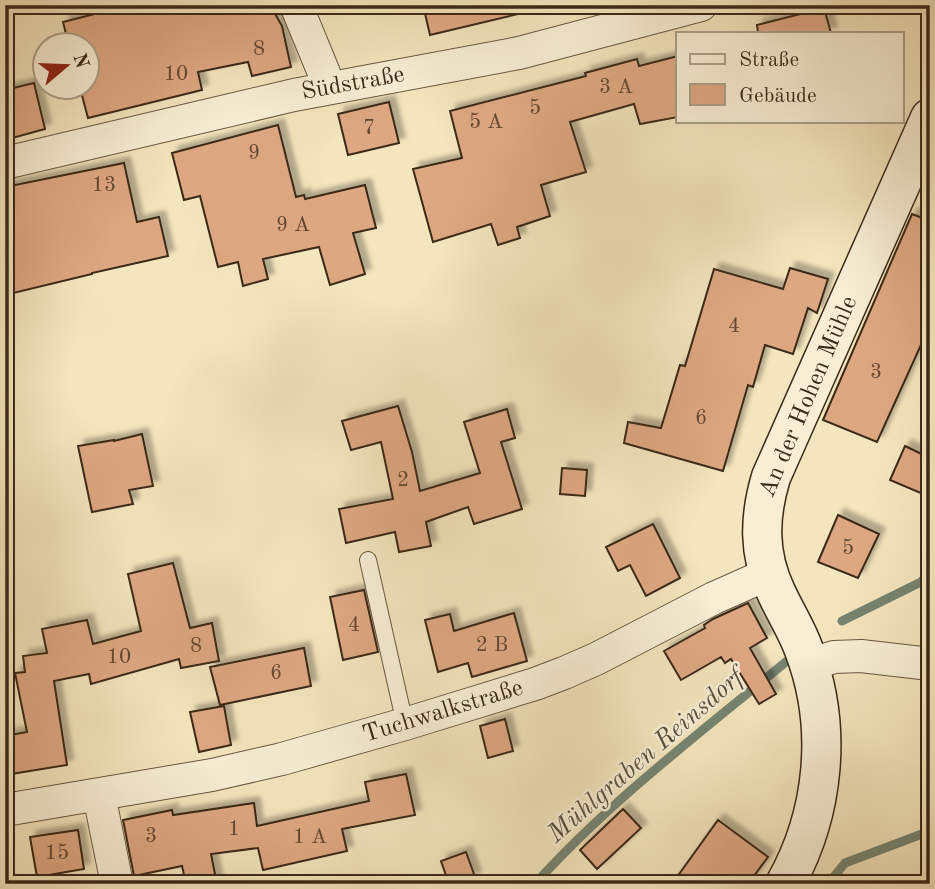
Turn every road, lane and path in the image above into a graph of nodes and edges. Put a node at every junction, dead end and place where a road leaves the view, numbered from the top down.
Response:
1 (296, 5) edge
2 (701, 5) edge
3 (327, 88) junction
4 (930, 118) edge
5 (5, 163) edge
6 (368, 560) dead end
7 (768, 574) junction
8 (930, 664) edge
9 (809, 665) junction
10 (405, 724) junction
11 (99, 795) junction
12 (5, 810) edge
13 (117, 884) edge
14 (785, 884) edge

1 - 3 street
2 - 3 street, Südstraße
3 - 5 street, Südstraße
4 - 7 street, An der Hohen Mühle
6 - 10 lane
7 - 9 street, An der Hohen Mühle
7 - 10 street, Tuchwalkstraße
8 - 9 street
9 - 14 street, An der Hohen Mühle
10 - 11 street, Tuchwalkstraße
11 - 12 street, Tuchwalkstraße
11 - 13 street

